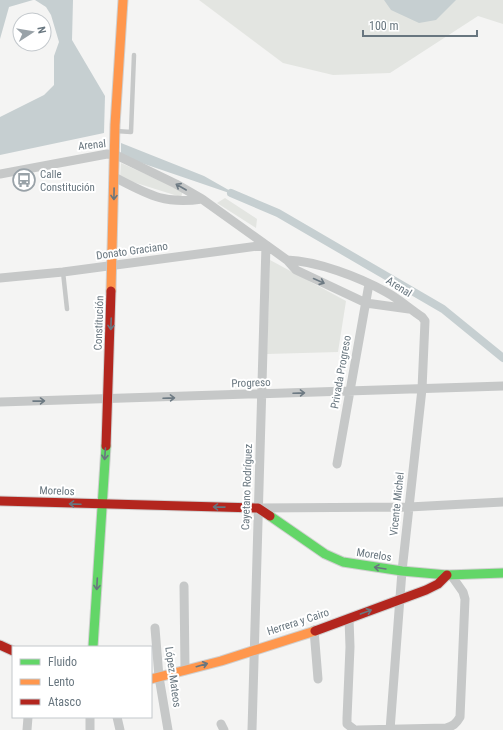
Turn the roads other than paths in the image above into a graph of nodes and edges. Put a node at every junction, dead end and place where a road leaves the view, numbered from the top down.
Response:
1 (123, 0) edge
2 (134, 55) dead end
3 (116, 131) junction
4 (116, 155) junction
5 (0, 174) edge
6 (114, 177) junction
7 (202, 199) junction
8 (266, 245) junction
9 (287, 260) junction
10 (113, 266) junction
11 (63, 272) junction
12 (0, 278) edge
13 (369, 284) junction
14 (366, 302) junction
15 (67, 309) dead end
16 (412, 310) junction
17 (503, 386) edge
18 (422, 389) junction
19 (350, 392) junction
20 (262, 395) junction
21 (109, 400) junction
22 (0, 402) edge
23 (337, 464) dead end
24 (0, 501) edge
25 (503, 502) edge
26 (101, 505) junction
27 (409, 506) junction
28 (258, 508) junction
29 (402, 571) junction
30 (503, 573) edge
31 (449, 575) junction
32 (184, 586) dead end
33 (399, 600) junction
34 (348, 618) junction
35 (155, 628) dead end
36 (314, 630) junction
37 (0, 646) edge
38 (93, 646) edge
39 (255, 650) junction
40 (12, 651) edge
41 (185, 670) junction
42 (155, 678) edge
43 (318, 679) dead end
44 (28, 718) edge
45 (90, 718) edge
46 (116, 718) edge
47 (391, 729) edge
48 (27, 730) edge
49 (90, 730) edge
50 (120, 730) edge
51 (168, 730) edge
52 (252, 730) edge
53 (355, 730) edge
54 (358, 730) edge

1 - 3 street, Constitución
2 - 3 lane
3 - 4 street, Constitución
4 - 5 street, Arenal
4 - 6 street, Constitución
7 -> 4 street, Arenal
6 - 7 street
6 -> 10 street, Constitución
7 - 8 street, Arenal
8 - 9 street, Arenal
8 - 10 street, Donato Graciano
8 - 20 street, Cayetano Rodríguez
9 - 13 street, Arenal
9 -> 14 street, Arenal
10 - 11 street, Donato Graciano
10 -> 21 street, Constitución
11 - 12 street, Donato Graciano
11 - 15 lane
13 - 14 street, Privada Progreso
13 - 16 street, Arenal
14 - 16 street, Arenal
14 - 19 street, Privada Progreso
16 - 18 street, Vicente Michel
17 - 18 street, Progreso
18 - 19 street, Progreso
18 - 27 street, Vicente Michel
20 -> 19 street, Progreso
19 - 23 street, Privada Progreso
21 -> 20 street, Progreso
20 - 28 street, Cayetano Rodríguez
22 -> 21 street, Progreso
21 -> 26 street, Constitución
26 -> 24 street, Morelos
25 - 27 street, Morelos
28 -> 26 street, Morelos
26 -> 38 street, Constitución
27 - 28 street, Morelos
27 - 29 street, Vicente Michel
29 -> 28 street, Morelos
28 - 39 street, Cayetano Rodríguez
29 - 31 street, Morelos
29 - 33 street, Vicente Michel
30 - 31 street, Morelos
31 - 33 street, Herrera y Cairo
31 - 47 street
32 - 41 street
34 -> 33 street, Herrera y Cairo
33 - 47 street, Vicente Michel
34 - 36 street, Herrera y Cairo
34 - 53 street
35 - 42 street, López Mateos
36 - 39 street, Herrera y Cairo
36 - 43 street
37 - 40 street
41 -> 39 street, Herrera y Cairo
39 - 52 street, Cayetano Rodríguez
41 - 42 street, Herrera y Cairo
42 - 51 street, López Mateos
44 - 48 street
45 - 49 street
46 - 50 street
47 - 54 street

